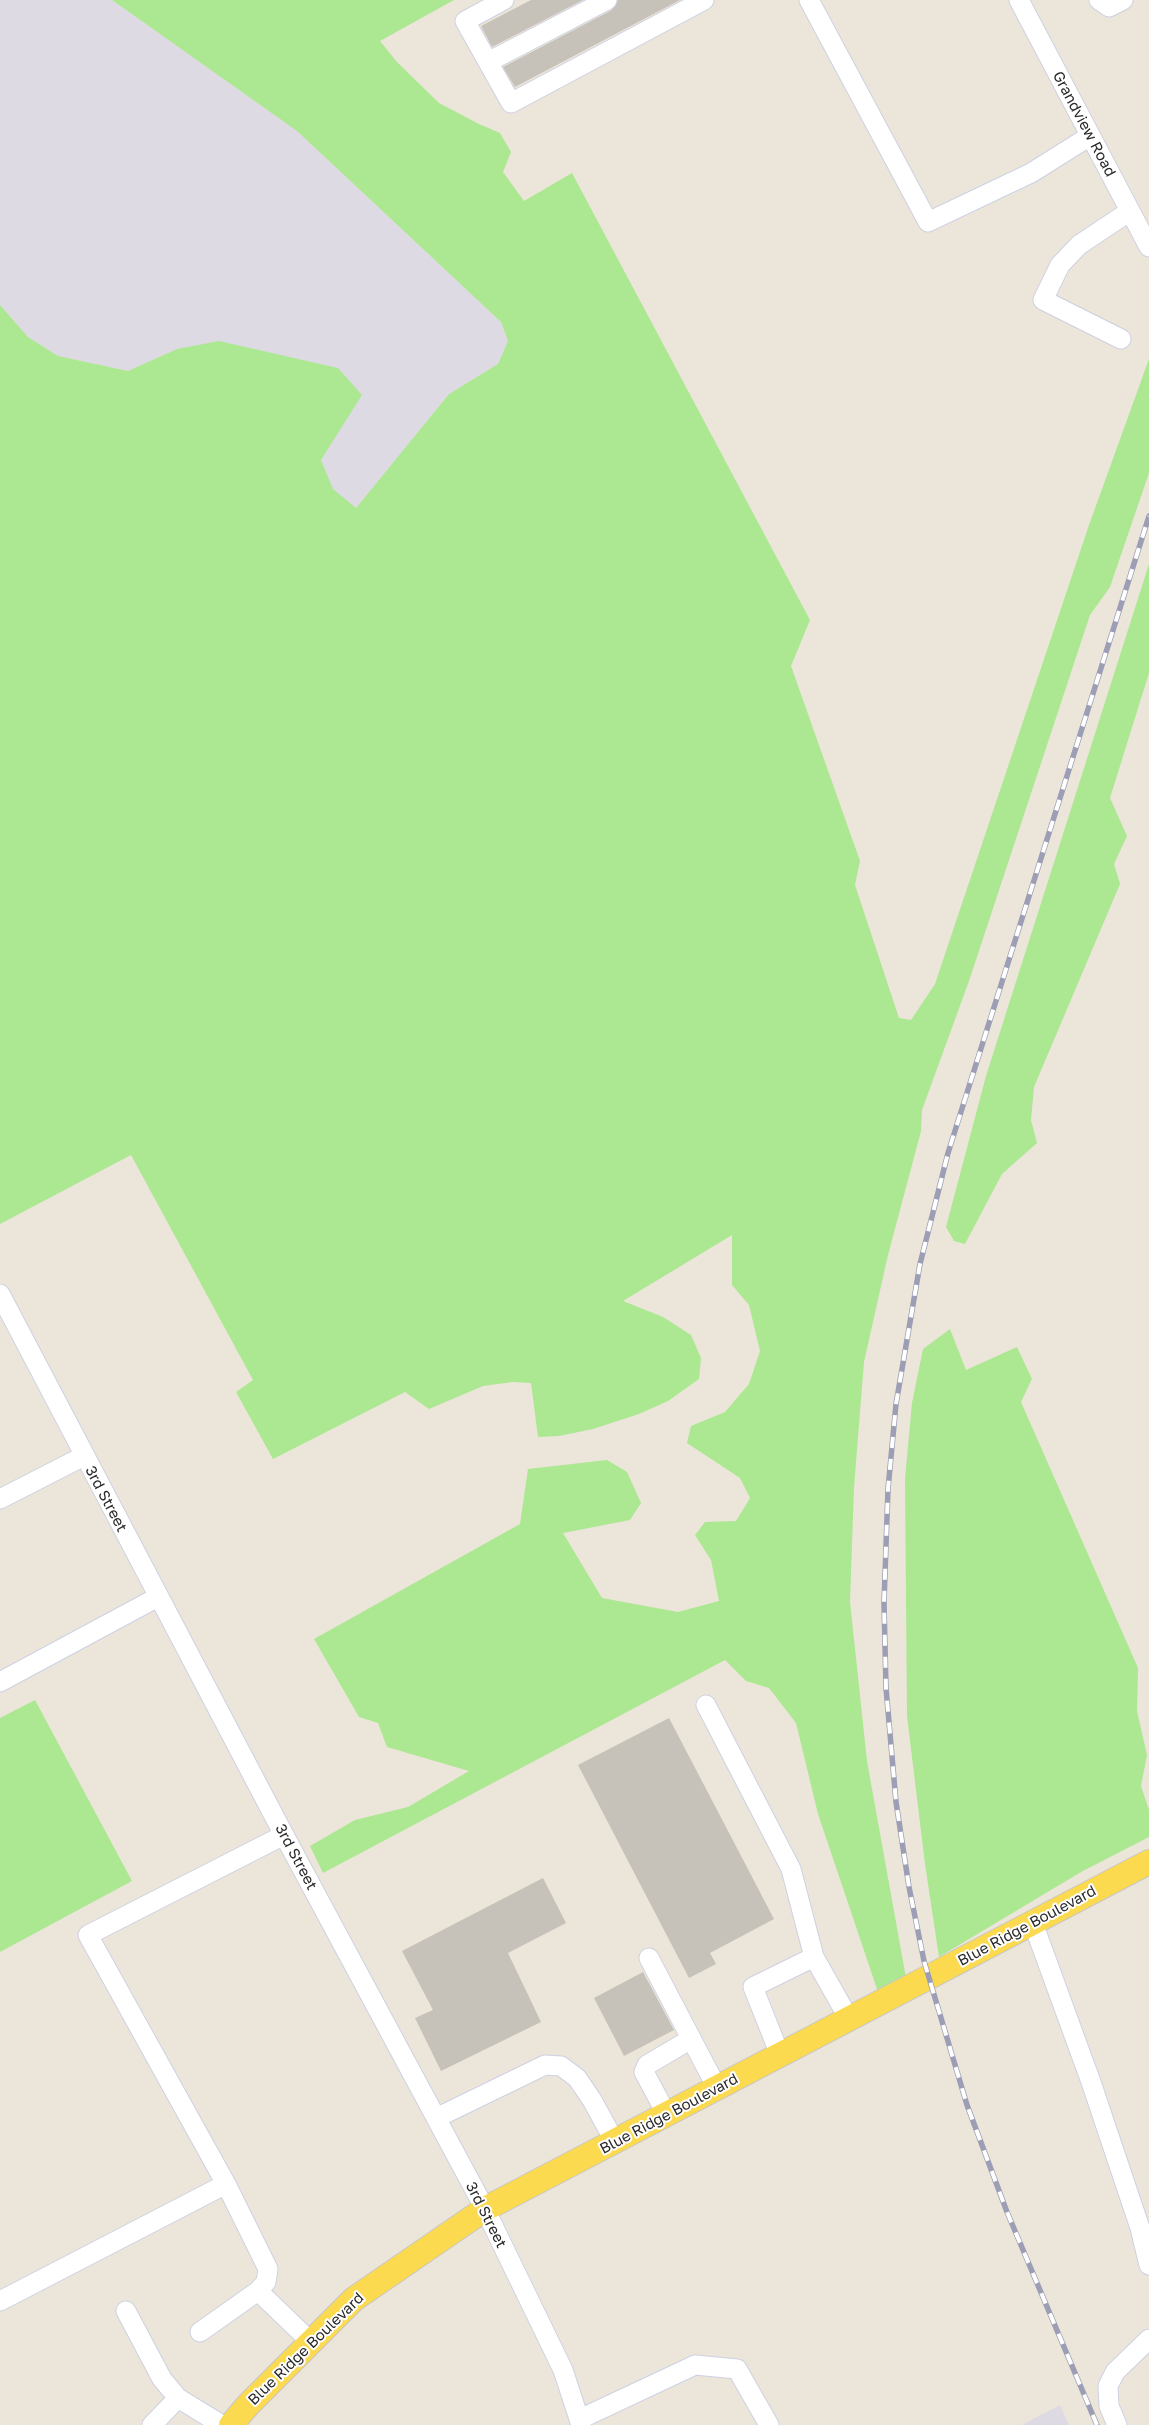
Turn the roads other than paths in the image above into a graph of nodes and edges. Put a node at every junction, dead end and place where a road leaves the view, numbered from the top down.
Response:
1 (504, 0) edge
2 (607, 0) edge
3 (704, 0) edge
4 (809, 0) edge
5 (1019, 0) edge
6 (1099, 0) edge
7 (1123, 0) edge
8 (488, 62) junction
9 (1090, 136) junction
10 (1130, 211) junction
11 (1149, 247) edge
12 (1121, 339) dead end
13 (0, 1294) edge
14 (84, 1456) junction
15 (0, 1500) edge
16 (158, 1597) junction
17 (0, 1682) edge
18 (706, 1706) dead end
19 (284, 1835) junction
20 (1149, 1862) edge
21 (1033, 1923) junction
22 (649, 1958) dead end
23 (814, 1958) junction
24 (849, 2019) junction
25 (691, 2039) junction
26 (780, 2055) junction
27 (717, 2088) junction
28 (667, 2115) junction
29 (436, 2118) junction
30 (615, 2142) junction
31 (226, 2184) junction
32 (485, 2209) junction
33 (1149, 2265) edge
34 (258, 2291) junction
35 (0, 2301) edge
36 (126, 2311) dead end
37 (200, 2332) dead end
38 (1149, 2339) edge
39 (311, 2342) junction
40 (178, 2398) junction
41 (580, 2422) edge
42 (152, 2425) edge
43 (222, 2425) edge
44 (231, 2425) edge
45 (769, 2425) edge
46 (1117, 2425) edge

1 - 8 street
2 - 8 street
3 - 8 street
4 - 9 street
5 - 9 street, Grandview Road
6 - 7 street
9 - 10 street, Grandview Road
10 - 11 street, Grandview Road
10 - 12 street
13 - 14 street, 3rd Street
14 - 15 street
14 - 16 street, 3rd Street
16 - 17 street
16 - 19 street, 3rd Street
18 - 23 street
19 - 29 street, 3rd Street
19 - 31 street
20 - 21 main road, Blue Ridge Boulevard
21 - 24 main road, Blue Ridge Boulevard
21 - 33 street
22 - 25 street
23 - 24 street
23 - 26 street
24 - 26 main road, Blue Ridge Boulevard
25 - 27 street
25 - 28 street
26 - 27 main road, Blue Ridge Boulevard
27 - 28 main road, Blue Ridge Boulevard
28 - 30 main road, Blue Ridge Boulevard
29 - 30 street
29 - 32 street, 3rd Street
30 - 32 main road, Blue Ridge Boulevard
31 - 34 street
31 - 35 street
32 - 39 main road, Blue Ridge Boulevard
32 - 41 street, 3rd Street
34 - 37 street
34 - 39 street
36 - 40 street
38 - 46 street
39 - 44 main road, Blue Ridge Boulevard
40 - 42 street
40 - 43 street
41 - 45 street

